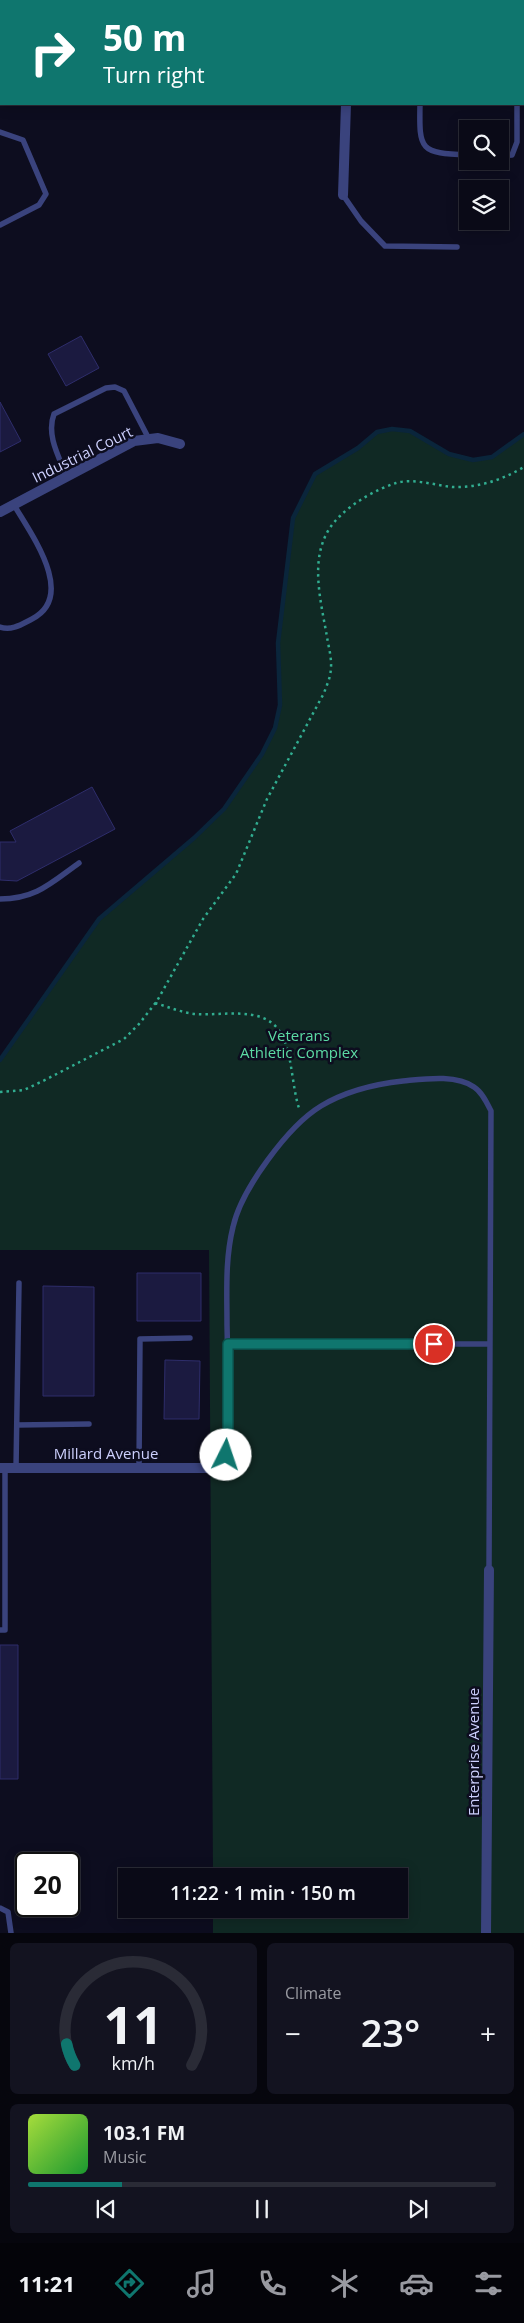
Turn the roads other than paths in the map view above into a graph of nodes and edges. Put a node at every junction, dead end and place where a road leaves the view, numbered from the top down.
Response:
1 (346, 105) edge
2 (420, 105) edge
3 (517, 105) edge
4 (0, 132) edge
5 (459, 155) edge
6 (509, 155) edge
7 (343, 195) joint
8 (0, 225) edge
9 (457, 247) dead end
10 (149, 439) junction
11 (180, 444) dead end
12 (67, 477) junction
13 (14, 505) junction
14 (0, 512) edge
15 (0, 627) edge
16 (78, 863) dead end
17 (0, 899) edge
18 (20, 1283) dead end
19 (190, 1338) dead end
20 (228, 1344) junction
21 (490, 1344) junction
22 (89, 1424) dead end
23 (17, 1425) junction
24 (2, 1468) edge
25 (16, 1468) junction
26 (139, 1468) junction
27 (212, 1468) joint
28 (2, 1556) edge
29 (489, 1570) joint
30 (0, 1630) edge
31 (0, 1908) edge
32 (11, 1933) edge
33 (486, 1933) edge

1 - 7 street
2 - 5 lane
3 - 6 lane
4 - 8 lane
7 - 9 lane
10 - 11 street, Industrial Court
10 - 12 street, Industrial Court
10 - 12 lane
12 - 13 street, Industrial Court
13 - 14 street, Industrial Court
13 - 15 lane
16 - 17 lane
18 - 23 lane
19 - 26 lane
20 - 21 lane
20 - 21 lane
20 - 27 lane
21 - 29 lane
22 - 23 lane
23 - 25 lane
24 - 25 street, Millard Avenue
24 - 28 lane
25 - 26 street, Millard Avenue
26 - 27 street, Millard Avenue
28 - 30 lane
29 - 33 street, Enterprise Avenue
31 - 32 lane

